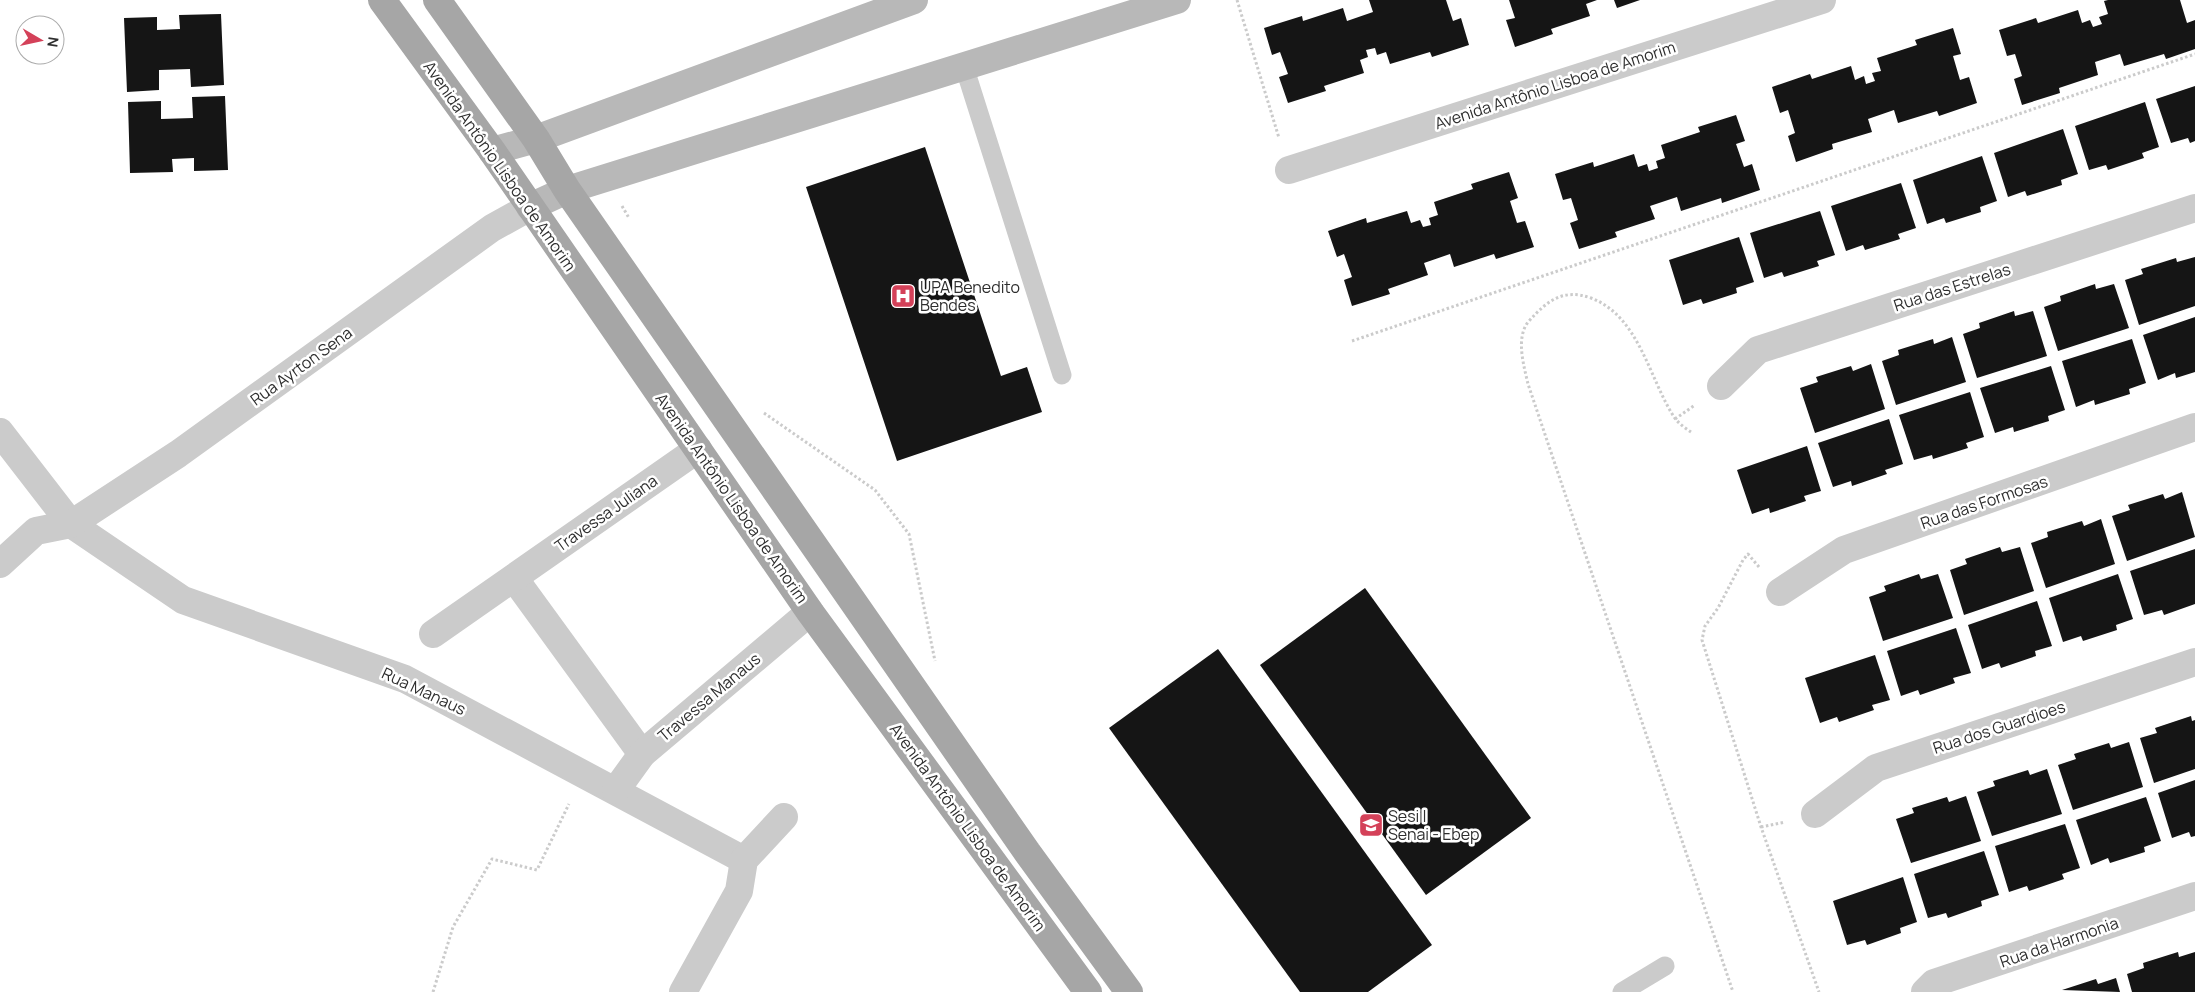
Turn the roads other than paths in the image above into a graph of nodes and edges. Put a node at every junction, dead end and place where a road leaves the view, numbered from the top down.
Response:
1 (382, 0) edge
2 (437, 0) edge
3 (914, 0) edge
4 (1177, 0) edge
5 (1822, 0) edge
6 (964, 66) junction
7 (536, 139) junction
8 (492, 151) junction
9 (1289, 170) road end
10 (567, 190) junction
11 (530, 207) junction
12 (2195, 208) edge
13 (1062, 375) dead end
14 (1721, 386) dead end
15 (2195, 427) edge
16 (0, 432) edge
17 (698, 449) junction
18 (71, 524) junction
19 (0, 564) edge
20 (514, 578) junction
21 (1780, 592) road end
22 (810, 612) junction
23 (433, 634) dead end
24 (2195, 662) edge
25 (642, 754) junction
26 (616, 790) junction
27 (1815, 814) dead end
28 (784, 817) dead end
29 (744, 860) junction
30 (2195, 896) edge
31 (1665, 966) dead end
32 (683, 992) edge
33 (1088, 992) edge
34 (1129, 992) edge
35 (1622, 992) edge
36 (1925, 992) edge

1 - 8 main road, Avenida Antônio Lisboa de Amorim
2 - 7 main road, Avenida Antônio Lisboa de Amorim
3 - 7 street
4 - 6 street
5 - 9 street, Avenida Antônio Lisboa de Amorim
6 - 10 street
6 - 13 lane
7 - 8 street
7 - 10 main road, Avenida Antônio Lisboa de Amorim
8 - 11 main road, Avenida Antônio Lisboa de Amorim
10 - 11 street
10 - 34 main road, Avenida Antônio Lisboa de Amorim
11 - 17 main road, Avenida Antônio Lisboa de Amorim
11 - 18 street, Rua Ayrton Sena
12 - 14 street, Rua das Estrelas
15 - 21 street, Rua das Formosas
16 - 18 street, Rua Manaus
17 - 20 street, Travessa Juliana
17 - 22 main road, Avenida Antônio Lisboa de Amorim
18 - 19 street
18 - 26 street, Rua Manaus
20 - 23 street, Travessa Juliana
20 - 25 street
22 - 25 street, Travessa Manaus
22 - 33 main road, Avenida Antônio Lisboa de Amorim
24 - 27 street, Rua dos Guardioes
25 - 26 street, Travessa Manaus
26 - 29 street, Rua Manaus
28 - 29 street
29 - 32 street
30 - 36 street, Rua da Harmonia
31 - 35 lane

